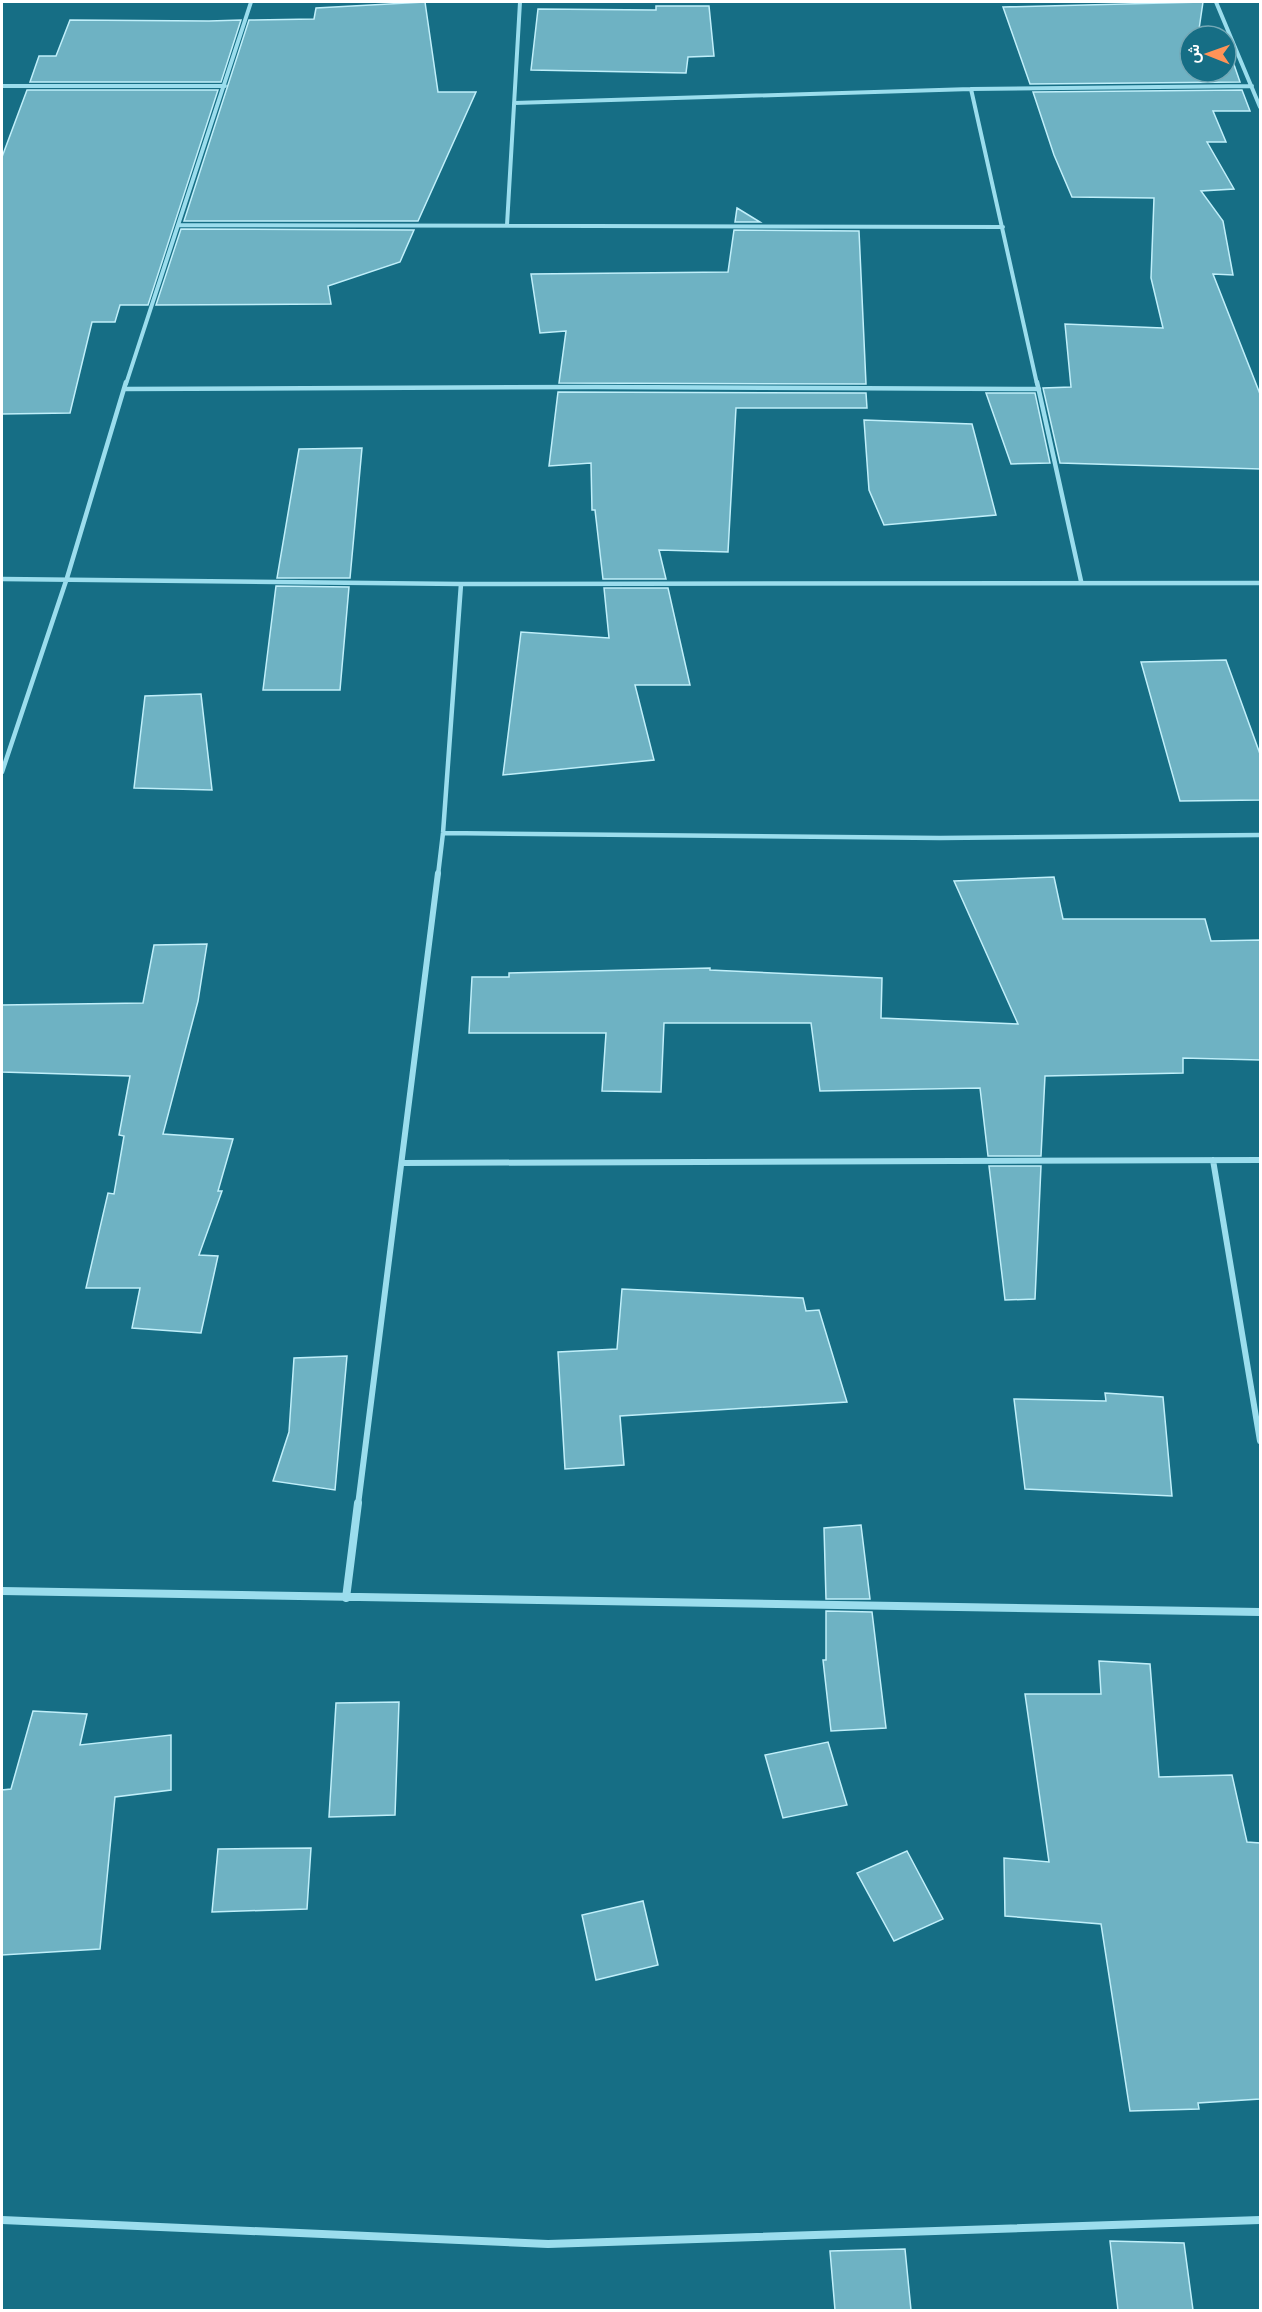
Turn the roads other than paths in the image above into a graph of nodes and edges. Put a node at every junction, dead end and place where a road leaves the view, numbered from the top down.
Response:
1 (250, 2) edge
2 (520, 2) edge
3 (1216, 2) edge
4 (2, 86) edge
5 (225, 86) junction
6 (1252, 86) junction
7 (972, 89) junction
8 (514, 103) junction
9 (1260, 107) edge
10 (178, 225) junction
11 (507, 225) junction
12 (1003, 227) junction
13 (124, 389) junction
14 (1039, 389) junction
15 (67, 578) junction
16 (2, 579) edge
17 (1081, 581) junction
18 (1260, 583) edge
19 (460, 584) junction
20 (2, 772) edge
21 (443, 833) junction
22 (1260, 835) edge
23 (1213, 1160) junction
24 (1260, 1160) edge
25 (402, 1162) junction
26 (1260, 1441) edge
27 (2, 1591) edge
28 (346, 1598) junction
29 (1260, 1612) edge
30 (2, 2220) edge
31 (1260, 2220) edge

1 - 5 street
2 - 8 street
3 - 6 street
4 - 5 street
5 - 10 street
6 - 7 street
6 - 9 street
7 - 8 street
7 - 12 street
8 - 11 street
10 - 11 street
10 - 13 street
11 - 12 street
12 - 14 street
13 - 14 street
13 - 15 street
14 - 17 street
15 - 16 street
15 - 19 street
15 - 20 street
17 - 18 street
17 - 19 street
19 - 21 street
21 - 22 street
21 - 25 street
23 - 24 street
23 - 25 street
23 - 26 street
25 - 28 street
27 - 28 street
28 - 29 street
30 - 31 street

